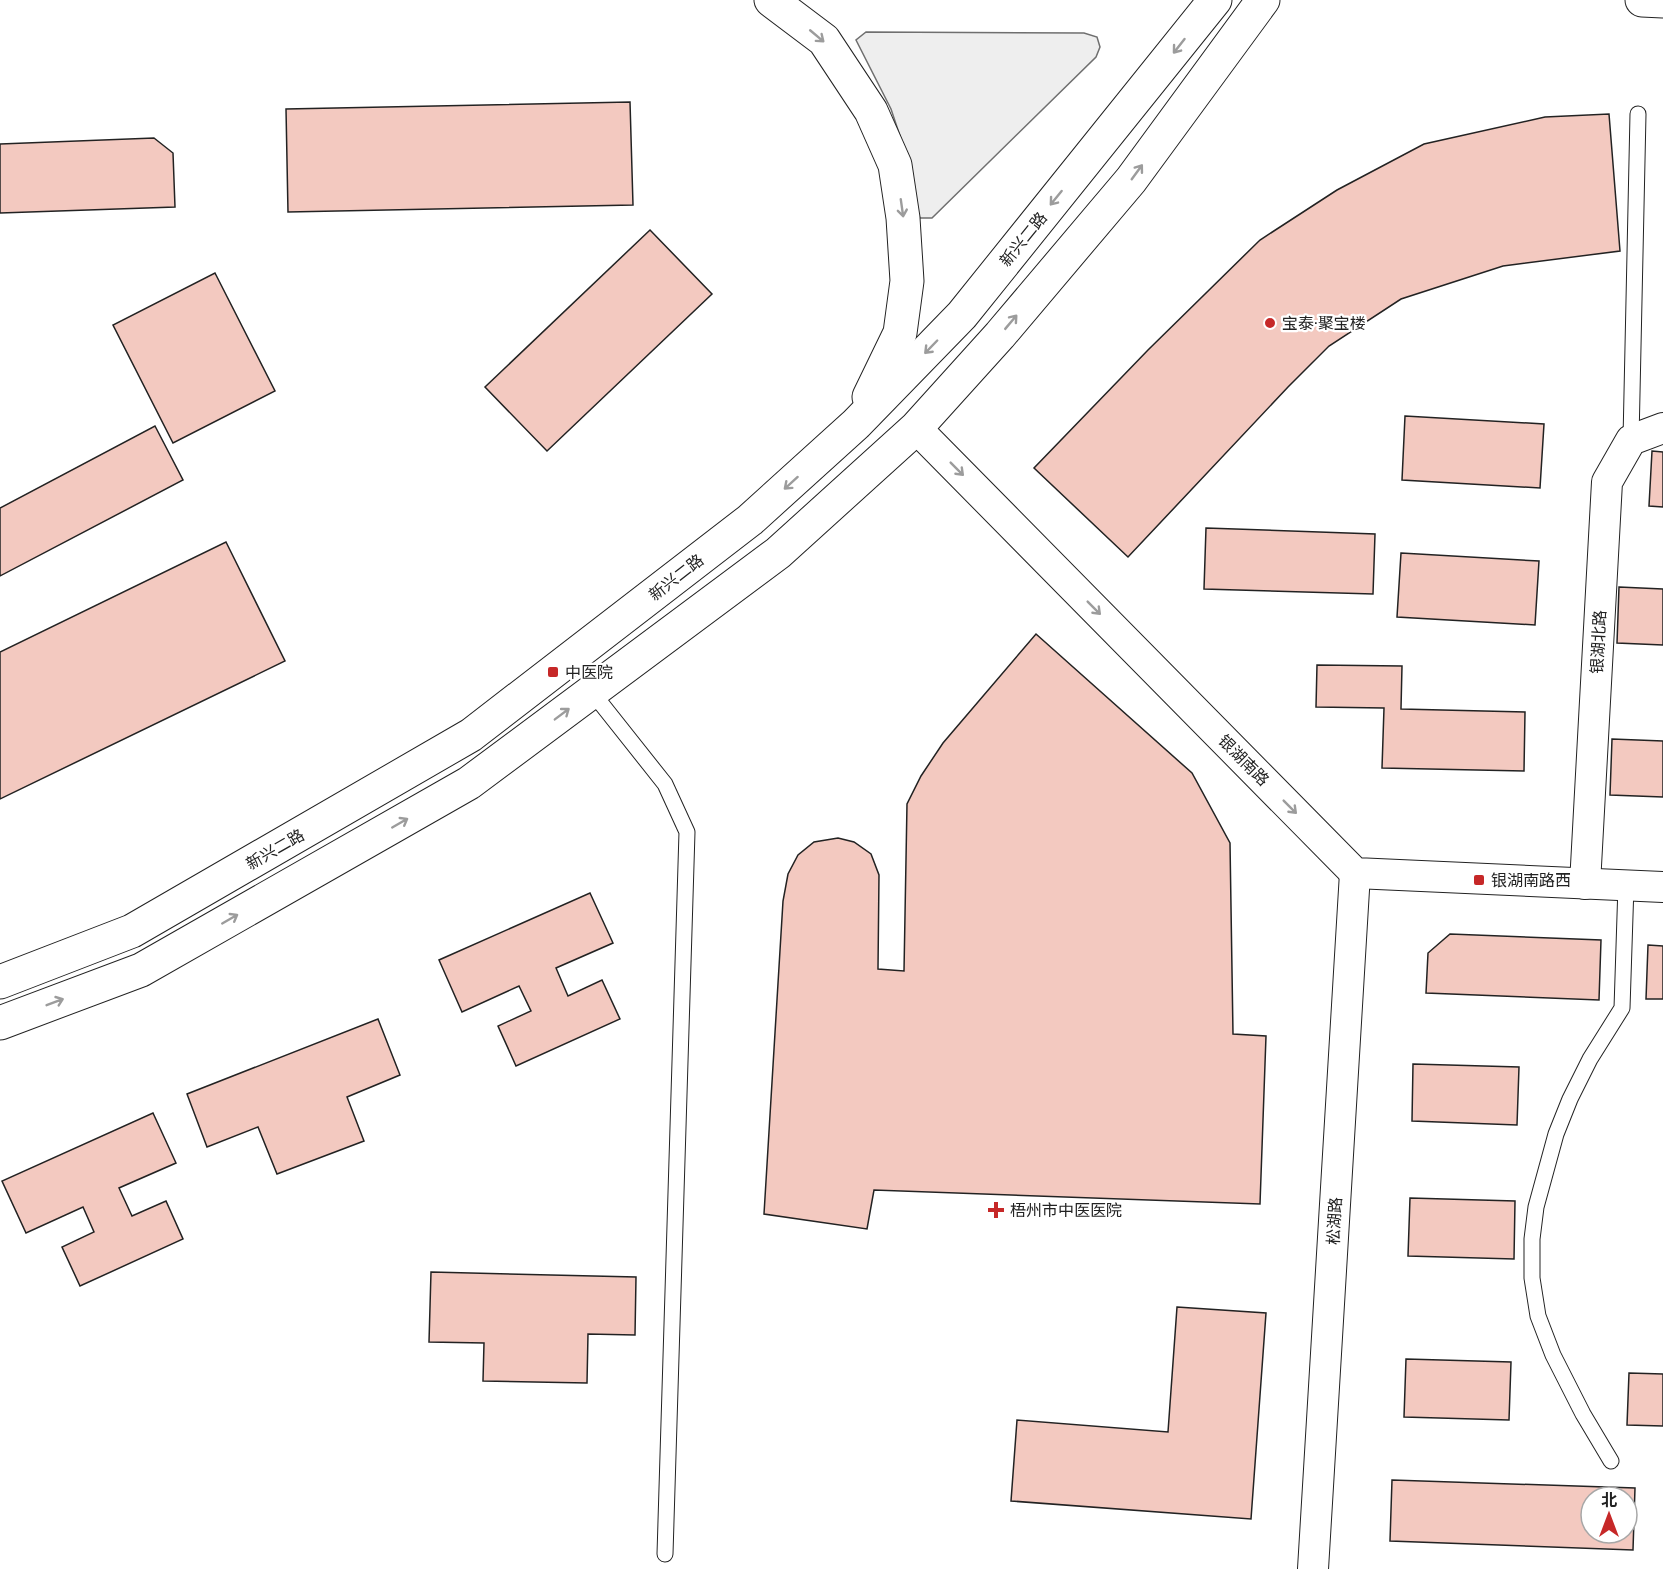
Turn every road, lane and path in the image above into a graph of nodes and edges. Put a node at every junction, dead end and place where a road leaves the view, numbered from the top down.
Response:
1 (771, 0) edge
2 (1215, 0) edge
3 (1263, 0) edge
4 (1642, 0) edge
5 (1663, 1) edge
6 (1638, 114) dead end
7 (856, 424) junction
8 (916, 428) junction
9 (1663, 428) edge
10 (1631, 440) junction
11 (592, 692) junction
12 (1355, 873) junction
13 (1585, 884) junction
14 (1626, 885) junction
15 (1663, 887) edge
16 (0, 982) edge
17 (0, 1023) edge
18 (1611, 1461) dead end
19 (665, 1554) dead end
20 (1313, 1569) edge

1 -> 7 main road
2 -> 7 main road, 新兴二路
8 -> 3 main road
4 - 5 main road
6 - 10 lane
7 -> 16 main road, 新兴二路
8 - 11 main road
8 -> 12 street, 银湖南路
9 - 10 street
10 - 13 street, 银湖北路
17 -> 11 main road
11 - 19 lane
12 - 13 street
12 - 20 street, 松湖路
13 - 14 street
14 - 15 street
14 - 18 lane

